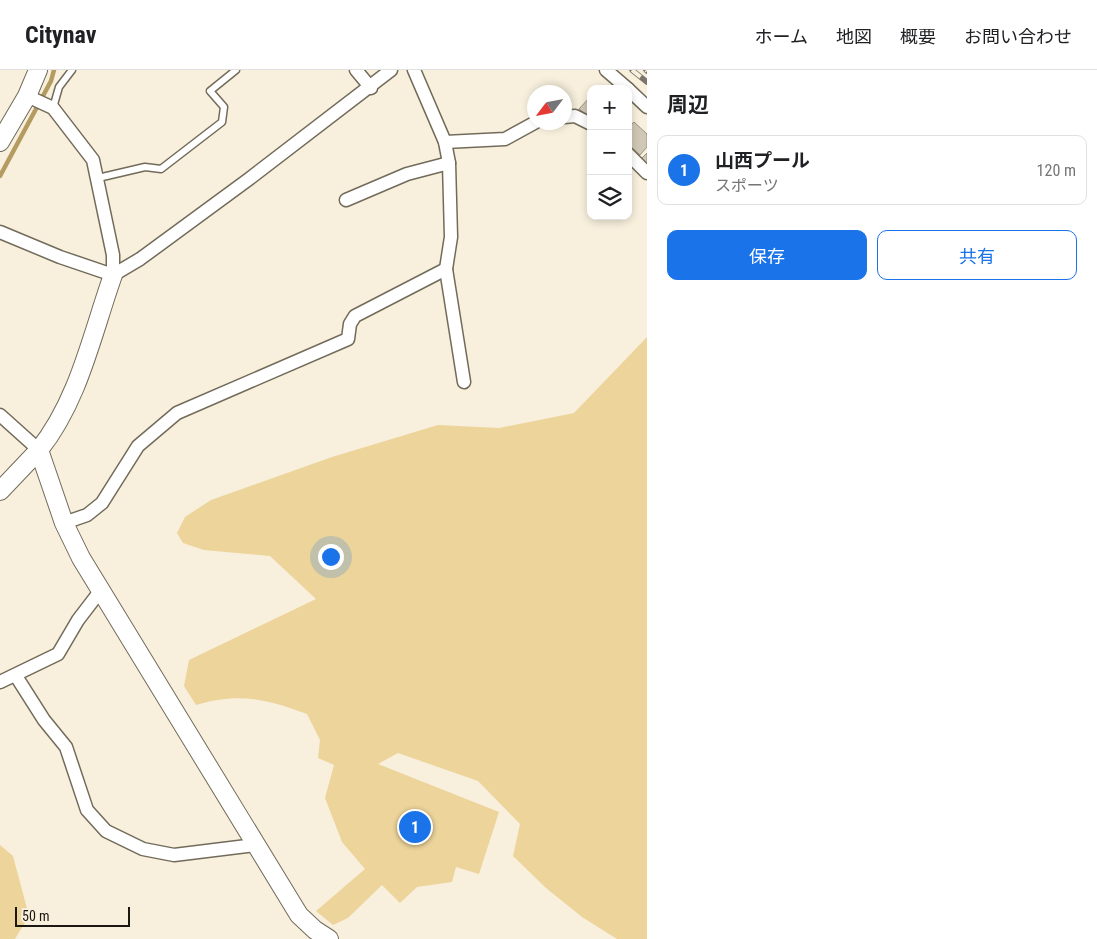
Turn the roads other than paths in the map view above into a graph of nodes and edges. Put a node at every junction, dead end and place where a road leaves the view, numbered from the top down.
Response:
1 (38, 70) edge
2 (72, 70) edge
3 (236, 70) edge
4 (356, 70) edge
5 (391, 70) edge
6 (414, 70) edge
7 (606, 70) edge
8 (623, 85) edge
9 (371, 88) junction
10 (632, 93) edge
11 (30, 98) junction
12 (50, 107) junction
13 (647, 107) edge
14 (572, 116) edge
15 (587, 122) edge
16 (527, 127) edge
17 (0, 142) edge
18 (445, 142) junction
19 (632, 158) edge
20 (449, 164) junction
21 (647, 173) edge
22 (98, 178) junction
23 (346, 200) dead end
24 (0, 232) edge
25 (446, 269) junction
26 (113, 275) junction
27 (464, 382) dead end
28 (0, 415) edge
29 (39, 450) junction
30 (0, 491) edge
31 (64, 523) junction
32 (101, 590) junction
33 (16, 676) junction
34 (0, 682) edge
35 (255, 845) junction
36 (329, 939) edge

1 - 11 street
2 - 12 lane
3 - 22 lane
4 - 9 street
5 - 9 street
6 - 18 street
7 - 8 street
9 - 26 street
10 - 13 street
11 - 12 street
11 - 17 street
12 - 22 street
14 - 15 street
16 - 18 street
18 - 20 street
19 - 21 street
20 - 23 street
20 - 25 street
22 - 26 street
24 - 26 street
25 - 27 street
25 - 31 street
26 - 29 street
28 - 29 street
29 - 30 street
29 - 31 street
31 - 32 street
32 - 33 street
32 - 35 street
33 - 34 street
33 - 35 street
35 - 36 street

